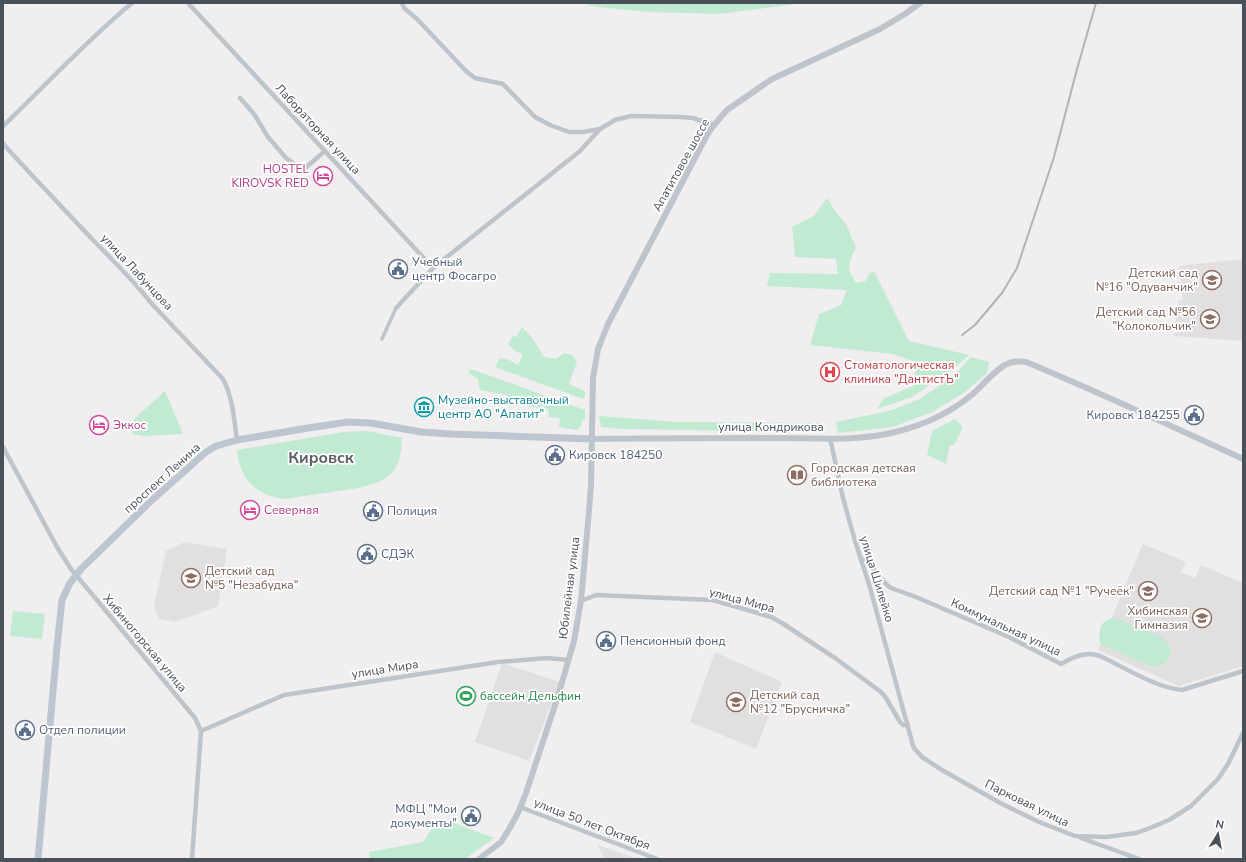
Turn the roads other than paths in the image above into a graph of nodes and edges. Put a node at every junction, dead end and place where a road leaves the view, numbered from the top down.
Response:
1 (132, 3) edge
2 (188, 3) edge
3 (402, 3) edge
4 (920, 3) edge
5 (240, 98) dead end
6 (714, 125) junction
7 (3, 126) edge
8 (600, 129) junction
9 (3, 143) edge
10 (325, 151) junction
11 (433, 268) junction
12 (396, 308) joint
13 (382, 339) dead end
14 (830, 438) junction
15 (592, 439) junction
16 (234, 441) junction
17 (3, 447) edge
18 (1243, 459) edge
19 (861, 559) junction
20 (75, 575) junction
21 (581, 601) junction
22 (569, 660) junction
23 (1243, 671) edge
24 (908, 725) junction
25 (201, 731) junction
26 (1243, 734) edge
27 (520, 807) junction
28 (1075, 836) junction
29 (38, 859) edge
30 (192, 859) edge
31 (479, 859) edge
32 (657, 859) edge
33 (1139, 859) edge

1 - 7 street
2 - 10 street, Лабораторная улица
3 - 8 street
4 - 6 street, Апатитовое шоссе
5 - 10 street
6 - 8 street
6 - 15 street, Апатитовое шоссе
8 - 11 street
9 - 16 street, улица Лабунцова
10 - 11 street, Лабораторная улица
11 - 12 street
12 - 13 street
14 - 15 street, улица Кондрикова
14 - 18 street, улица Кондрикова
14 - 19 street, улица Шилейко
15 - 16 main road, проспект Ленина
15 - 21 street, Юбилейная улица
16 - 20 main road, проспект Ленина
17 - 20 street, Хибиногорская улица
19 - 23 street, Коммунальная улица
19 - 24 street, улица Шилейко
20 - 25 street, Хибиногорская улица
20 - 29 main road, проспект Ленина
21 - 22 street, Юбилейная улица
21 - 24 street, улица Мира
22 - 25 street, улица Мира
22 - 27 street, Юбилейная улица
24 - 28 street, Парковая улица
25 - 30 street
26 - 28 street, Парковая улица
27 - 31 street, Юбилейная улица
27 - 32 street, улица 50 лет Октября
28 - 33 street

